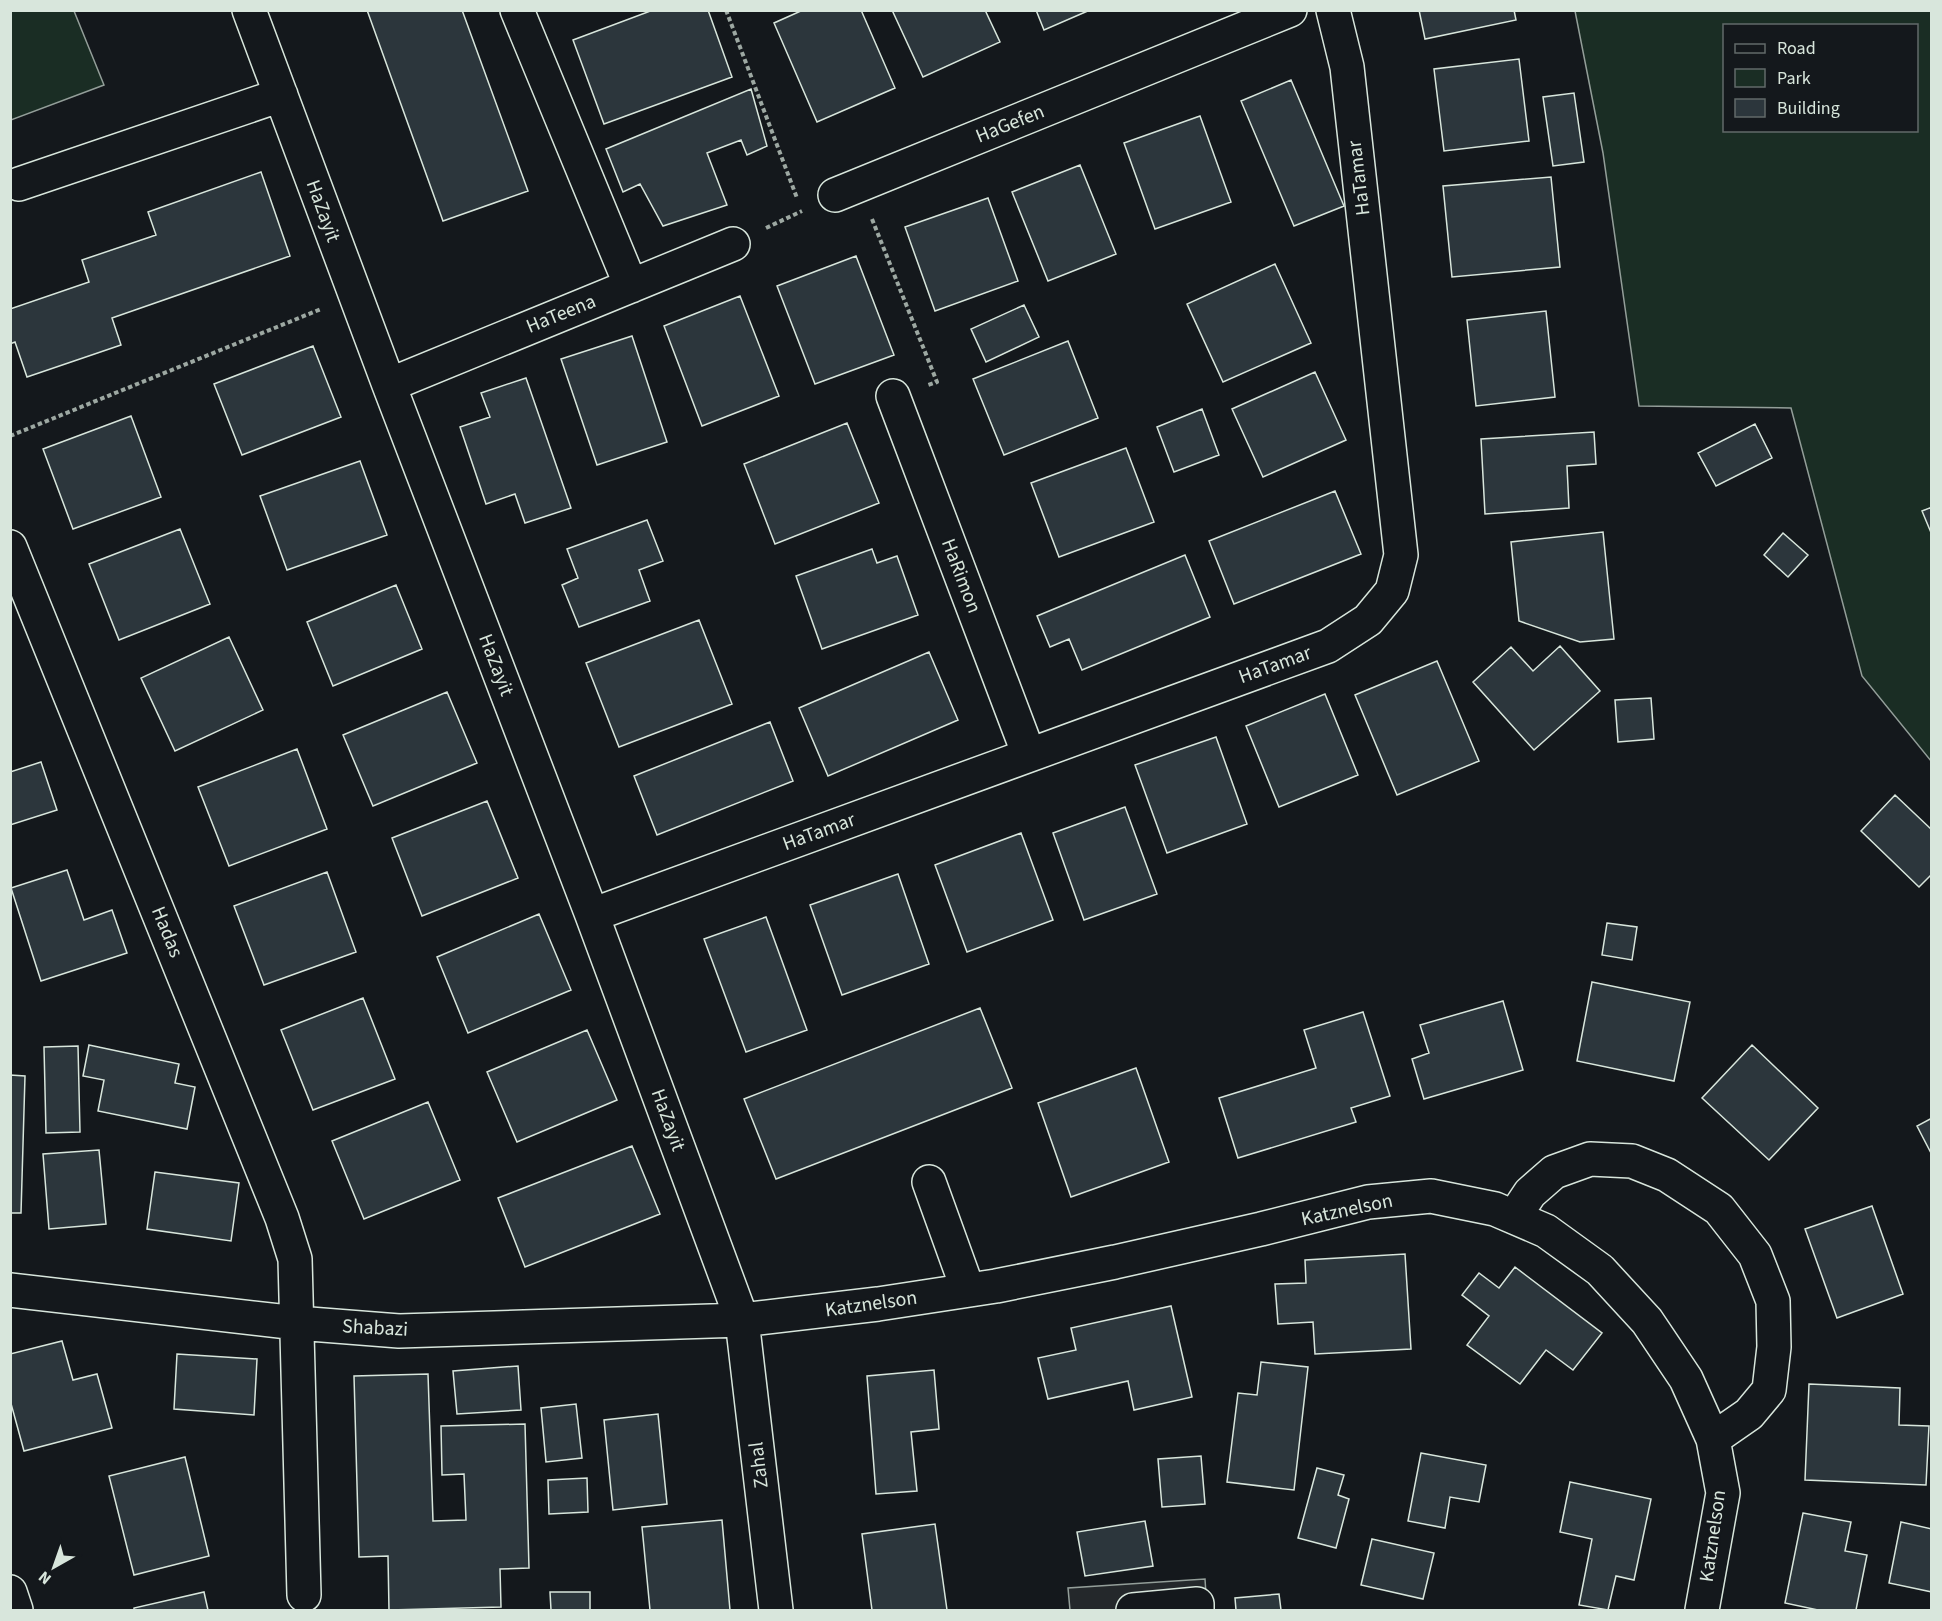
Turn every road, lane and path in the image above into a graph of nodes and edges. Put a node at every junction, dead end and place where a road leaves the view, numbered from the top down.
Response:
1 (249, 10) edge
2 (517, 10) edge
3 (726, 10) edge
4 (1290, 10) edge
5 (1333, 10) edge
6 (281, 95) junction
7 (19, 184) dead end
8 (847, 190) junction
9 (798, 200) dead end
10 (733, 244) joint
11 (631, 286) junction
12 (355, 295) junction
13 (389, 385) junction
14 (893, 396) joint
15 (10, 436) edge
16 (10, 548) edge
17 (1029, 755) junction
18 (592, 915) junction
19 (928, 1182) dead end
20 (1514, 1217) junction
21 (10, 1290) edge
22 (968, 1290) junction
23 (742, 1320) junction
24 (297, 1323) junction
25 (1713, 1439) junction
26 (10, 1592) edge
27 (304, 1595) dead end
28 (16, 1611) edge
29 (776, 1611) edge
30 (1133, 1611) edge
31 (1197, 1611) edge
32 (1702, 1611) edge

1 - 6 street, HaZayit
2 - 11 street
3 - 9 path
4 - 8 street, HaGefen
5 - 17 street, HaTamar
6 - 7 street
6 - 12 street, HaZayit
8 - 10 path
8 - 14 path
10 - 11 street, HaTeena
11 - 13 street, HaTeena
12 - 13 street, HaZayit
12 - 15 path
13 - 18 street, HaZayit
14 - 17 street, HaRimon
16 - 24 street, Hadas
17 - 18 street, HaTamar
18 - 23 street, HaZayit
19 - 22 street
20 - 22 street, Katznelson
20 - 25 street, Katznelson
20 - 25 street
21 - 24 street, Shabazi
22 - 23 street, Katznelson
23 - 24 street, Shabazi
23 - 29 street, Zahal
24 - 27 street, Hadas
25 - 32 street, Katznelson
26 - 28 street
30 - 31 street

